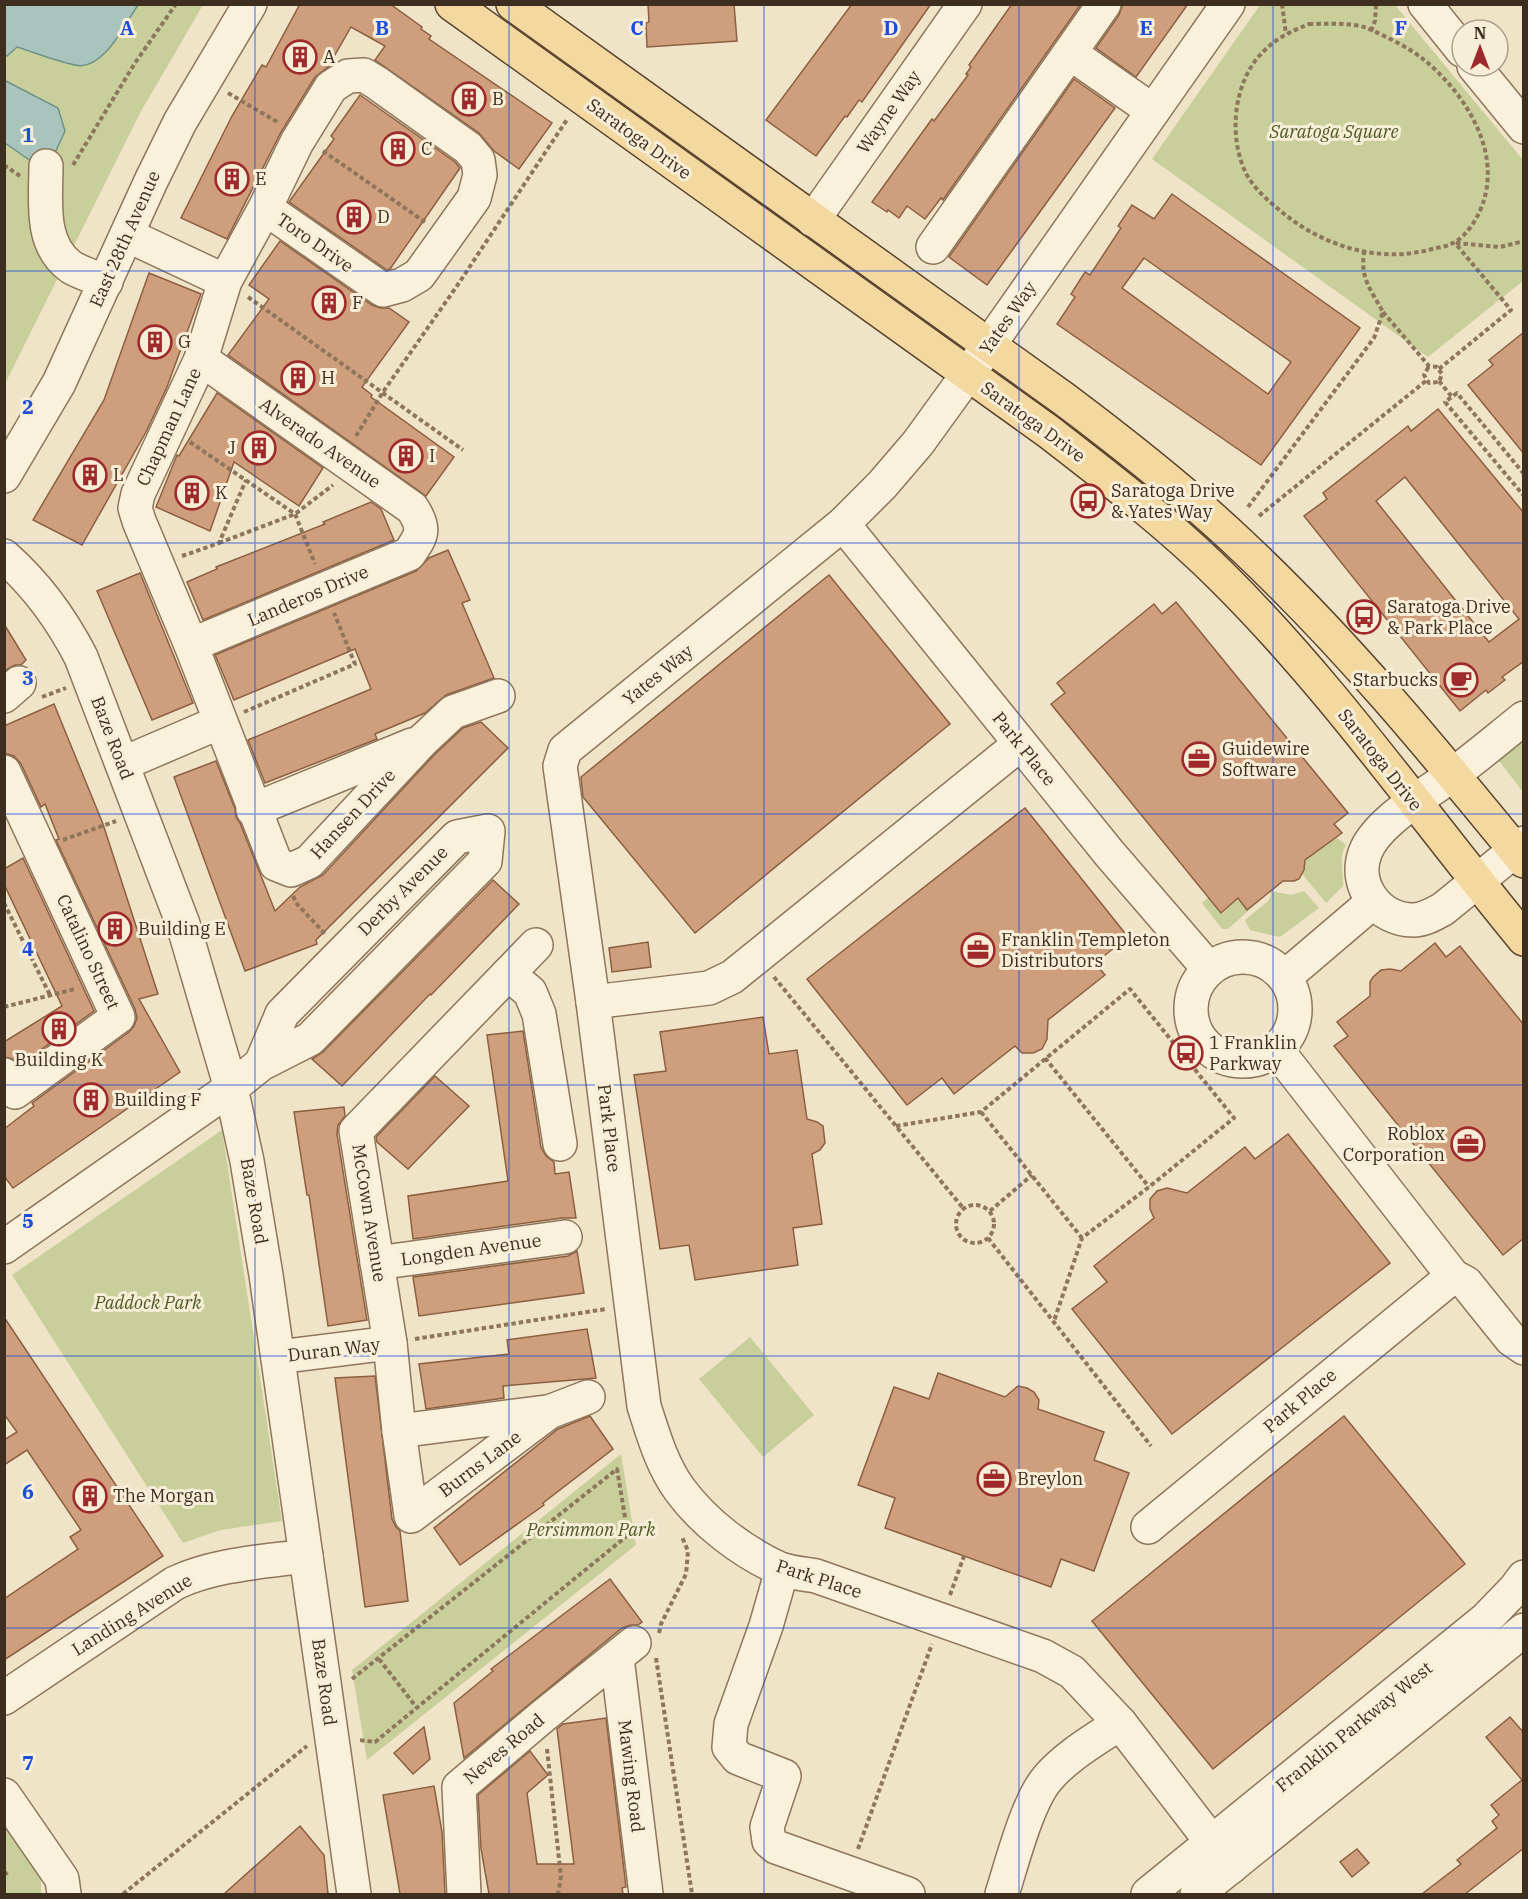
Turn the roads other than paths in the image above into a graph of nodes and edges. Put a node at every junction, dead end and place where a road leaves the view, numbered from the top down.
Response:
1 (250, 4) edge
2 (452, 4) edge
3 (513, 4) edge
4 (965, 4) edge
5 (1104, 4) edge
6 (1228, 4) edge
7 (1425, 4) edge
8 (1450, 35) edge
9 (1070, 53) junction
10 (1484, 78) edge
11 (1153, 111) junction
12 (1524, 127) edge
13 (46, 175) road end
14 (266, 208) junction
15 (813, 220) junction
16 (127, 235) junction
17 (447, 237) joint
18 (933, 247) dead end
19 (225, 281) junction
20 (106, 282) junction
21 (989, 345) junction
22 (201, 359) junction
23 (968, 375) junction
24 (4, 476) edge
25 (843, 524) junction
26 (419, 539) joint
27 (4, 556) edge
28 (191, 645) junction
29 (498, 696) dead end
30 (1524, 718) edge
31 (220, 722) junction
32 (422, 741) junction
33 (1020, 744) junction
34 (122, 764) junction
35 (4, 772) edge
36 (1452, 776) junction
37 (1414, 802) junction
38 (254, 810) junction
39 (1521, 852) edge
40 (276, 864) joint
41 (1477, 883) junction
42 (1373, 902) junction
43 (1524, 939) edge
44 (536, 945) dead end
45 (1209, 969) junction
46 (508, 974) junction
47 (1285, 977) junction
48 (593, 1002) junction
49 (1276, 1049) junction
50 (261, 1064) junction
51 (10, 1083) edge
52 (231, 1088) junction
53 (560, 1144) dead end
54 (565, 1237) dead end
55 (4, 1247) edge
56 (377, 1263) junction
57 (1453, 1276) junction
58 (390, 1343) junction
59 (1524, 1348) edge
60 (278, 1357) junction
61 (588, 1397) dead end
62 (549, 1412) junction
63 (399, 1431) junction
64 (411, 1516) joint
65 (1148, 1527) dead end
66 (306, 1556) junction
67 (782, 1570) junction
68 (1524, 1577) edge
69 (1524, 1630) edge
70 (625, 1651) joint
71 (4, 1698) edge
72 (1120, 1724) junction
73 (4, 1795) edge
74 (1211, 1842) junction
75 (1232, 1867) junction
76 (1191, 1886) edge
77 (64, 1894) edge
78 (354, 1894) edge
79 (464, 1894) edge
80 (646, 1894) edge
81 (908, 1894) edge
82 (1002, 1894) edge
83 (1148, 1894) edge

1 - 16 street, East 28th Avenue
2 - 23 main road, Saratoga Drive
3 - 15 main road, Saratoga Drive
4 - 15 street, Wayne Way
5 - 9 street
6 - 11 street, Yates Way
7 - 8 street
9 - 11 street
9 - 18 street
10 - 12 street
11 - 21 street, Yates Way
13 - 20 street
14 - 17 street, Toro Drive
14 - 17 street, Chapman Lane
14 - 19 street, Chapman Lane
15 - 21 main road, Saratoga Drive
16 - 19 street
16 - 20 street, East 28th Avenue
19 - 22 street, Chapman Lane
20 - 24 street, East 28th Avenue
21 - 23 street, Yates Way
21 - 36 main road, Saratoga Drive
22 - 26 street, Alverado Avenue
22 - 28 street, Chapman Lane
23 - 25 street, Yates Way
23 - 37 main road, Saratoga Drive
25 - 33 street, Park Place
25 - 48 street, Yates Way
26 - 28 street, Landeros Drive
27 - 34 street, Baze Road
28 - 31 street, Chapman Lane
29 - 32 street, Hansen Drive
30 - 36 street
31 - 34 street
31 - 38 street, Chapman Lane
32 - 38 street, Hansen Drive
32 - 40 street, Hansen Drive
33 - 45 street, Park Place
33 - 48 street
34 - 52 street, Baze Road
35 - 51 street, Catalino Street
36 - 37 street
36 - 39 main road, Saratoga Drive
37 - 41 main road, Saratoga Drive
37 - 42 street
38 - 40 street, Chapman Lane
39 - 41 street
41 - 42 street
41 - 43 main road, Saratoga Drive
42 - 47 street
44 - 46 street, McCown Avenue
45 - 47 street
45 - 49 street
46 - 53 street
46 - 56 street, McCown Avenue
47 - 49 street
48 - 67 street, Park Place
49 - 57 street
50 - 50 street, Derby Avenue
50 - 52 street, Derby Avenue
52 - 55 street, Derby Avenue
52 - 60 street, Baze Road
54 - 56 street, Longden Avenue
56 - 58 street, McCown Avenue
57 - 59 street
57 - 65 street, Park Place
58 - 60 street, Duran Way
58 - 63 street, McCown Avenue
60 - 66 street, Baze Road
61 - 62 street, Burns Lane
62 - 63 street, Burns Lane
62 - 64 street, Burns Lane
63 - 64 street, McCown Avenue
66 - 71 street, Landing Avenue
66 - 78 street, Baze Road
67 - 72 street, Park Place
67 - 81 street
68 - 74 street, Franklin Parkway West
69 - 75 street, Franklin Parkway West
70 - 79 street, Neves Road
70 - 80 street, Mawing Road
72 - 74 street, Park Place
72 - 82 street
73 - 77 street
74 - 75 street, Park Place
74 - 76 street, Franklin Parkway West
75 - 76 street, Franklin Parkway West
76 - 83 street

